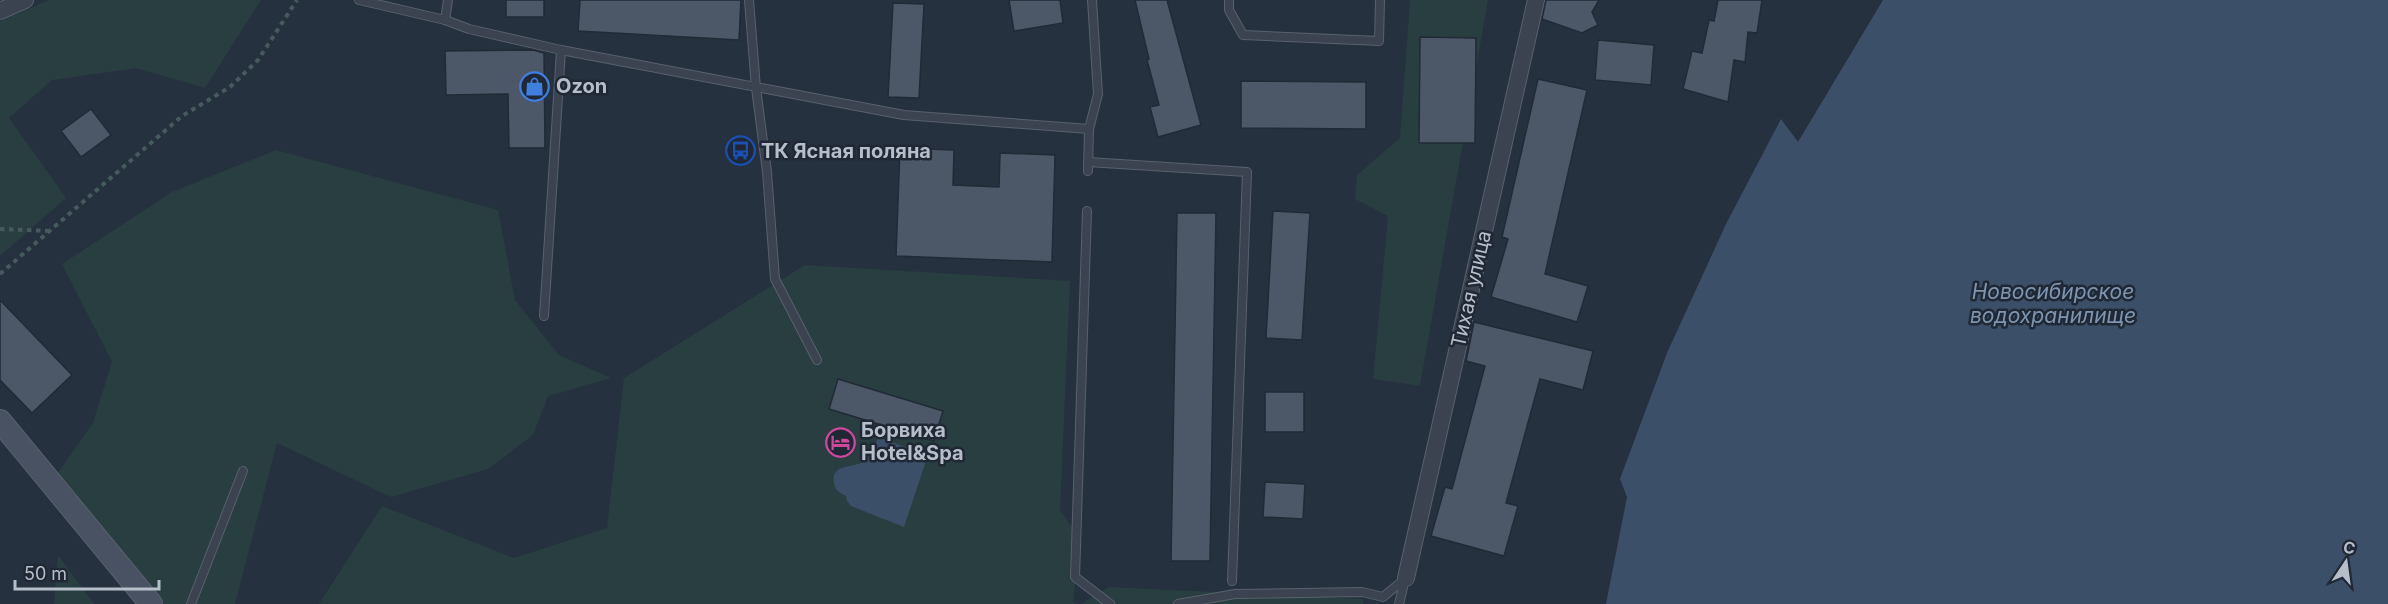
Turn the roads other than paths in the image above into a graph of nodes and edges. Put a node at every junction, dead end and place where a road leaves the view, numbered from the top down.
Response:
1 (25, 0) edge
2 (359, 0) edge
3 (448, 0) edge
4 (748, 0) edge
5 (1092, 0) edge
6 (1229, 0) edge
7 (1380, 0) edge
8 (1536, 0) edge
9 (0, 11) edge
10 (445, 20) junction
11 (561, 50) junction
12 (756, 87) junction
13 (1089, 129) junction
14 (1087, 211) dead end
15 (544, 316) dead end
16 (817, 360) dead end
17 (0, 421) edge
18 (243, 471) dead end
19 (1406, 578) junction
20 (1232, 581) dead end
21 (151, 604) edge
22 (191, 604) edge
23 (1110, 604) edge
24 (1178, 604) edge
25 (1399, 604) edge

1 - 9 street
2 - 10 lane
3 - 10 lane
4 - 12 lane
5 - 13 lane
6 - 7 lane
8 - 19 street, Тихая улица
10 - 11 lane
11 - 12 lane
11 - 15 lane
12 - 13 lane
12 - 16 lane
13 - 20 lane
14 - 23 lane
17 - 21 street
18 - 22 lane
19 - 24 lane
19 - 25 lane

